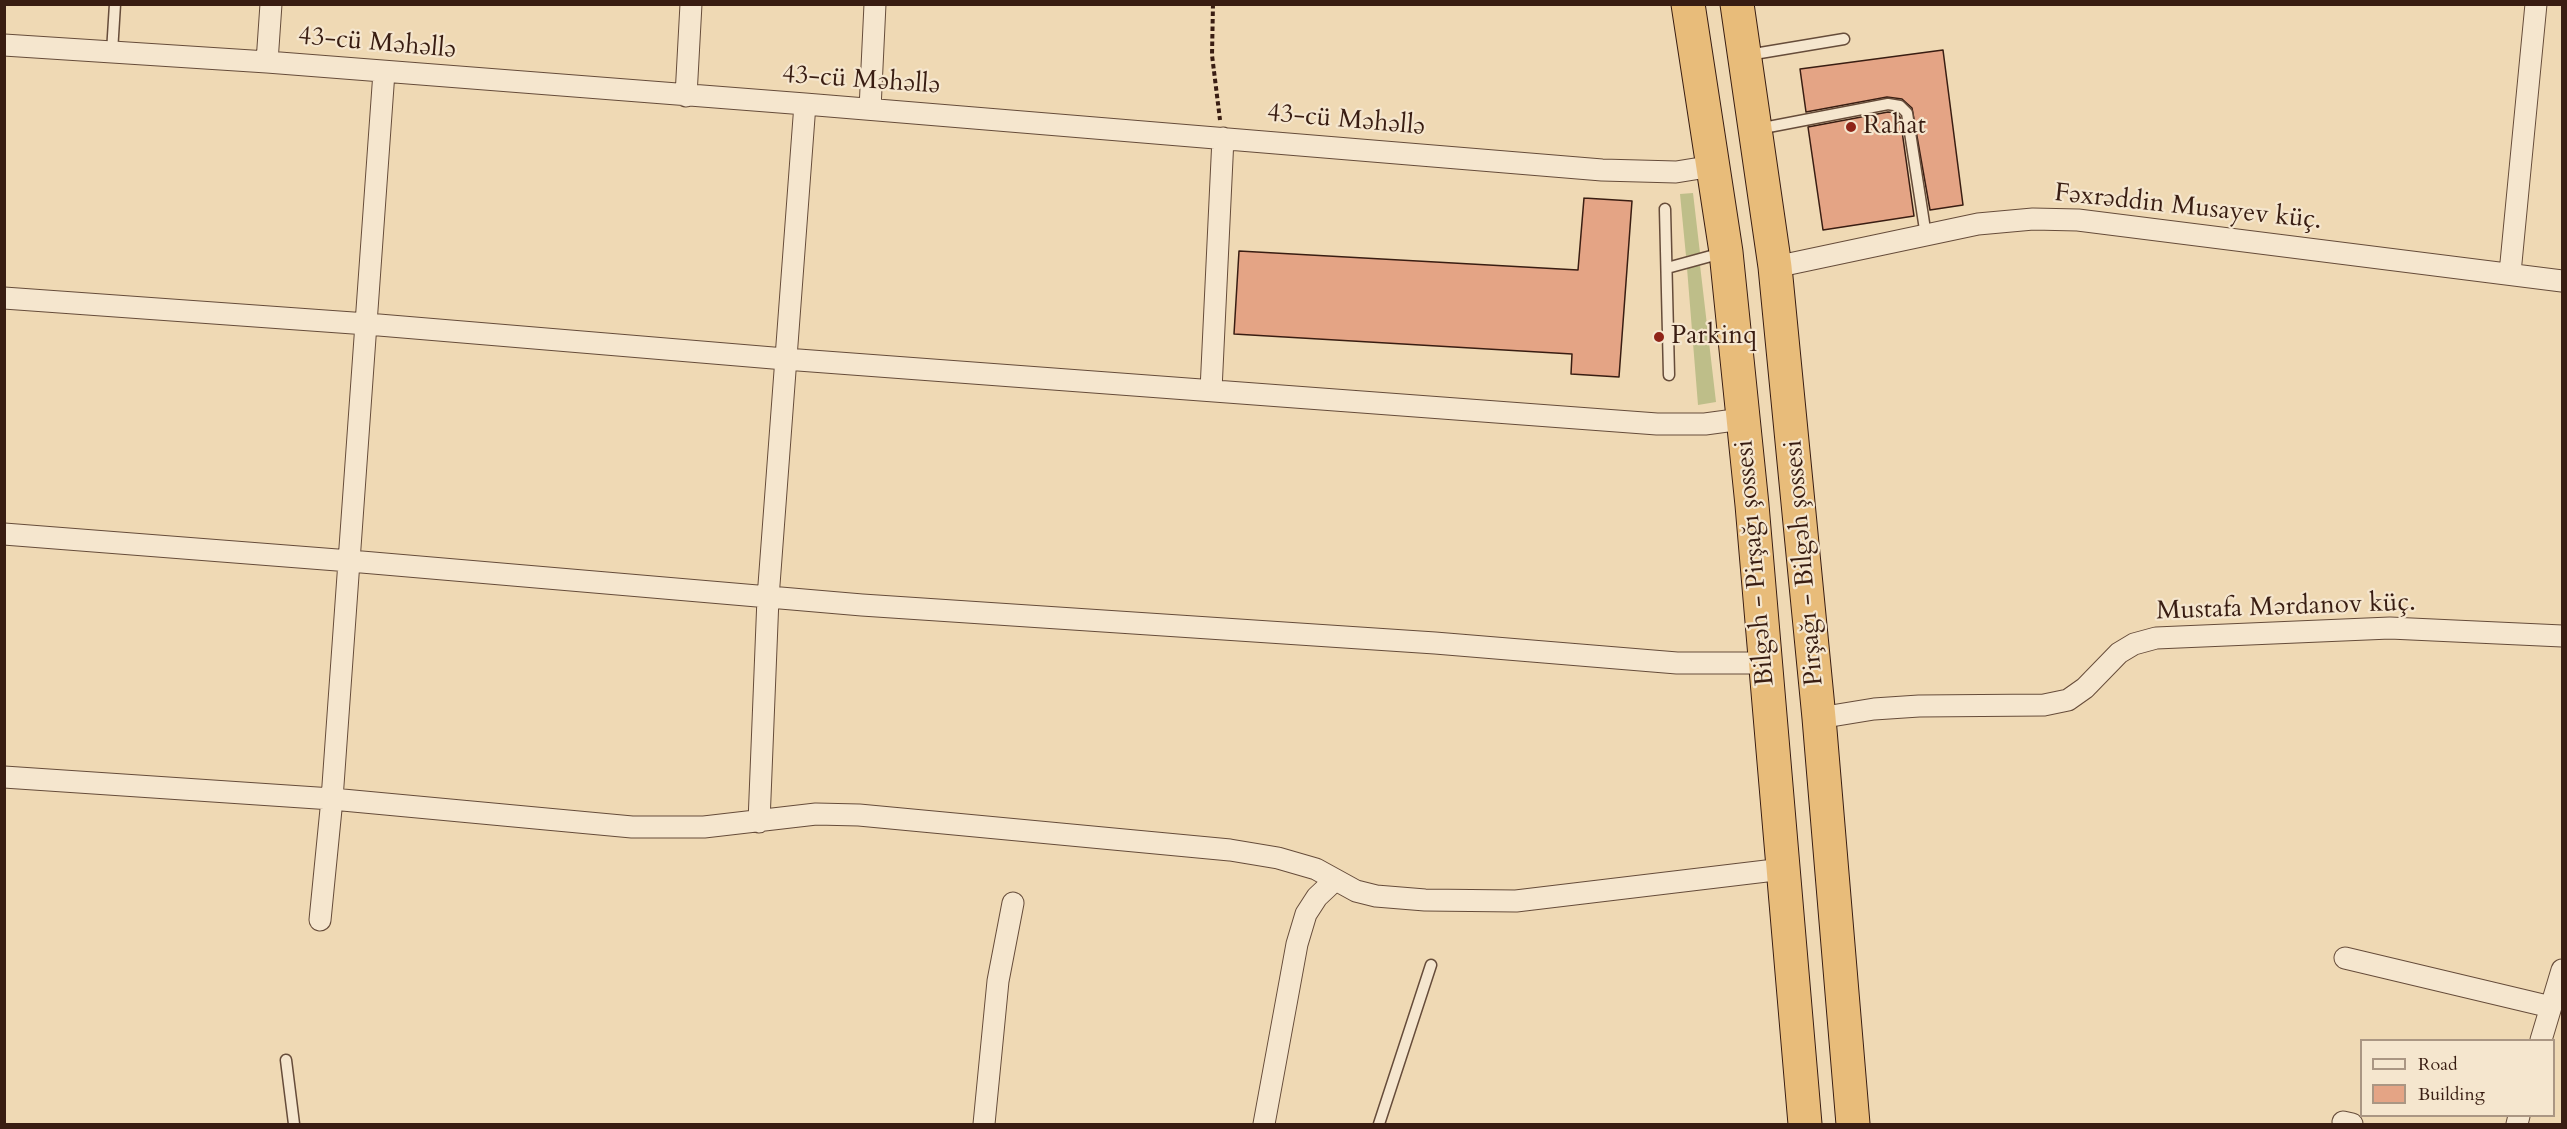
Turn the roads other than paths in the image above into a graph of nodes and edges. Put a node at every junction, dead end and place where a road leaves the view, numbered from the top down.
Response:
1 (115, 4) edge
2 (271, 4) edge
3 (691, 4) edge
4 (875, 4) edge
5 (1688, 4) edge
6 (1737, 4) edge
7 (2536, 4) edge
8 (1844, 39) dead end
9 (4, 45) edge
10 (112, 52) junction
11 (1745, 56) junction
12 (267, 62) junction
13 (384, 72) junction
14 (686, 96) junction
15 (805, 104) junction
16 (870, 109) junction
17 (1756, 130) junction
18 (1223, 138) junction
19 (1713, 166) junction
20 (1665, 209) dead end
21 (1926, 236) junction
22 (1726, 252) junction
23 (1775, 267) junction
24 (1667, 268) junction
25 (2510, 273) junction
26 (2562, 281) edge
27 (4, 298) edge
28 (367, 324) junction
29 (785, 358) junction
30 (1670, 375) dead end
31 (1211, 390) junction
32 (1742, 419) junction
33 (4, 534) edge
34 (350, 561) junction
35 (768, 597) junction
36 (2562, 636) edge
37 (1765, 663) junction
38 (1819, 718) junction
39 (4, 777) edge
40 (332, 799) junction
41 (759, 822) junction
42 (1783, 869) junction
43 (1335, 880) junction
44 (1013, 903) dead end
45 (320, 920) dead end
46 (2345, 958) dead end
47 (1431, 965) dead end
48 (2562, 970) edge
49 (2551, 1007) junction
50 (2542, 1039) edge
51 (286, 1060) dead end
52 (294, 1125) edge
53 (984, 1125) edge
54 (1264, 1125) edge
55 (1379, 1125) edge
56 (1805, 1125) edge
57 (1853, 1125) edge

1 - 10 lane
2 - 12 street
3 - 14 street
4 - 16 street
5 - 19 highway, Bilgəh - Pirşağı şossesi
6 - 11 highway, Pirşağı - Bilgəh şossesi
7 - 25 street
8 - 11 lane
9 - 10 street, 43-cü Məhəllə
10 - 12 street, 43-cü Məhəllə
11 - 17 highway, Pirşağı - Bilgəh şossesi
12 - 13 street, 43-cü Məhəllə
13 - 14 street, 43-cü Məhəllə
13 - 28 street
14 - 15 street, 43-cü Məhəllə
15 - 16 street, 43-cü Məhəllə
15 - 29 street
16 - 18 street, 43-cü Məhəllə
17 - 21 lane
17 - 23 highway, Pirşağı - Bilgəh şossesi
18 - 19 street, 43-cü Məhəllə
18 - 31 street
19 - 22 highway, Bilgəh - Pirşağı şossesi
20 - 24 lane
21 - 23 street, Fəxrəddin Musayev küç.
21 - 25 street, Fəxrəddin Musayev küç.
22 - 24 lane
22 - 32 highway, Bilgəh - Pirşağı şossesi
23 - 38 highway, Pirşağı - Bilgəh şossesi
24 - 30 lane
25 - 26 street, Fəxrəddin Musayev küç.
27 - 28 street
28 - 29 street
28 - 34 street
29 - 31 street
29 - 35 street
31 - 32 street
32 - 37 highway, Bilgəh - Pirşağı şossesi
33 - 34 street
34 - 35 street
34 - 40 street
35 - 37 street
35 - 41 street
36 - 38 street, Mustafa Mərdanov küç.
37 - 42 highway, Bilgəh - Pirşağı şossesi
38 - 57 highway, Pirşağı - Bilgəh şossesi
39 - 40 street
40 - 41 street
40 - 45 street
41 - 43 street
42 - 43 street
42 - 56 highway, Bilgəh - Pirşağı şossesi
43 - 54 street
44 - 53 street
46 - 49 street
47 - 55 lane
48 - 49 street
49 - 50 street
51 - 52 lane

